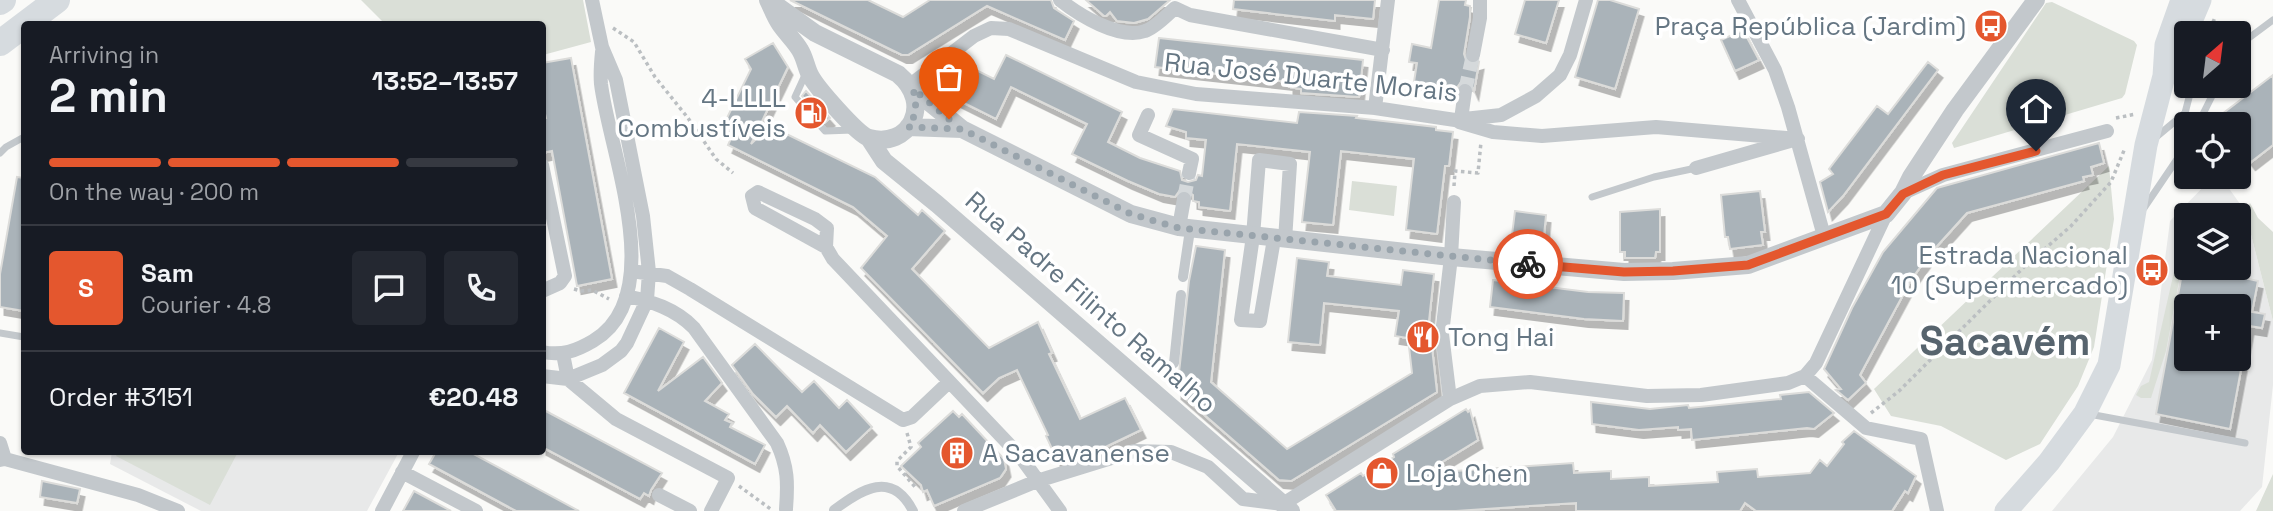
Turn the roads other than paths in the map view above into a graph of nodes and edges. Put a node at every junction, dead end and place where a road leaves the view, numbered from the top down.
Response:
1 (57, 0) edge
2 (592, 0) edge
3 (768, 0) edge
4 (1060, 0) edge
5 (1388, 0) edge
6 (1480, 0) edge
7 (1586, 0) edge
8 (1738, 0) edge
9 (2036, 0) edge
10 (1174, 4) edge
11 (2273, 20) edge
12 (29, 21) edge
13 (21, 27) edge
14 (2251, 36) edge
15 (2174, 38) edge
16 (0, 43) edge
17 (835, 43) junction
18 (602, 47) junction
19 (1383, 50) junction
20 (1473, 55) tunnel mouth
21 (2174, 55) edge
22 (808, 67) junction
23 (2164, 76) junction
24 (911, 87) junction
25 (1465, 91) tunnel mouth
26 (2189, 98) edge
27 (1375, 108) junction
28 (1148, 115) dead end
29 (1458, 120) junction
30 (908, 127) junction
31 (962, 129) junction
32 (2107, 131) dead end
33 (862, 134) junction
34 (21, 139) edge
35 (1798, 139) junction
36 (2137, 143) junction
37 (0, 153) edge
38 (2174, 164) edge
39 (1696, 168) joint
40 (1189, 173) dead end
41 (546, 185) edge
42 (1903, 194) junction
43 (1592, 197) dead end
44 (1184, 199) tunnel mouth
45 (1454, 202) road end
46 (1886, 214) junction
47 (2134, 223) junction
48 (1184, 229) junction
49 (1253, 236) junction
50 (1824, 236) junction
51 (1280, 239) junction
52 (826, 247) junction
53 (1451, 257) junction
54 (631, 271) junction
55 (649, 272) junction
56 (1183, 277) dead end
57 (546, 289) edge
58 (1181, 295) dead end
59 (626, 296) junction
60 (647, 300) junction
61 (0, 333) edge
62 (21, 336) edge
63 (546, 352) edge
64 (563, 354) junction
65 (1174, 363) dead end
66 (546, 376) edge
67 (1805, 376) junction
68 (568, 379) junction
69 (949, 382) junction
70 (1450, 399) junction
71 (2085, 413) junction
72 (0, 443) edge
73 (2245, 443) dead end
74 (411, 455) edge
75 (2, 460) edge
76 (402, 471) junction
77 (1037, 481) junction
78 (659, 495) dead end
79 (910, 506) edge
80 (1287, 507) edge
81 (781, 510) edge
82 (834, 510) edge
83 (178, 511) edge
84 (382, 511) edge
85 (476, 511) edge
86 (690, 511) edge
87 (710, 511) edge
88 (964, 511) edge
89 (1060, 511) edge
90 (1937, 511) edge
91 (2006, 511) edge

1 - 12 highway
2 - 18 street
3 - 17 street
3 - 22 street, Rua Padre Filinto Ramalho
4 - 10 street
5 - 19 street
6 - 20 street
7 - 29 street, Rua José Duarte Morais
8 - 35 street
9 - 42 street
10 - 19 street
11 - 14 lane
13 - 16 highway
15 - 23 main road
17 - 22 street
17 - 24 street
18 - 54 street
18 - 55 street
19 - 27 street
21 - 23 main road
22 - 33 street, Rua Padre Filinto Ramalho
22 - 33 lane
23 - 36 main road
24 - 27 street, Rua José Duarte Morais
24 - 30 street
24 - 31 street
25 - 29 street
26 - 36 lane
27 - 29 street, Rua José Duarte Morais
28 - 40 street
29 - 35 street
30 - 31 street
30 - 33 street
31 - 48 street
32 - 42 street
33 - 80 street, Rua Padre Filinto Ramalho
34 - 37 lane
35 - 39 street
35 - 50 street
36 - 47 main road
38 - 47 lane
39 - 43 lane
41 - 57 street
42 - 46 street
44 - 48 street
45 - 53 street
46 - 50 street
46 - 67 street
47 - 71 main road
48 - 49 street
48 - 56 street
49 - 51 street
49 - 51 street
49 - 51 street
50 - 53 street
51 - 53 street
52 - 52 street
52 - 69 street
53 - 70 street
54 - 55 street
54 - 59 street
55 - 60 street
55 - 69 street
58 - 65 street
59 - 60 street
59 - 64 street
60 - 68 street
60 - 81 street
61 - 62 lane
63 - 64 street
64 - 68 street
66 - 68 street
67 - 70 street
67 - 90 street
68 - 87 street
69 - 77 street
70 - 80 street
71 - 73 lane
71 - 91 main road
72 - 75 street
74 - 76 street
75 - 83 street
76 - 84 street
76 - 85 street
77 - 80 street
77 - 88 street
77 - 89 street
78 - 86 street
79 - 82 street

